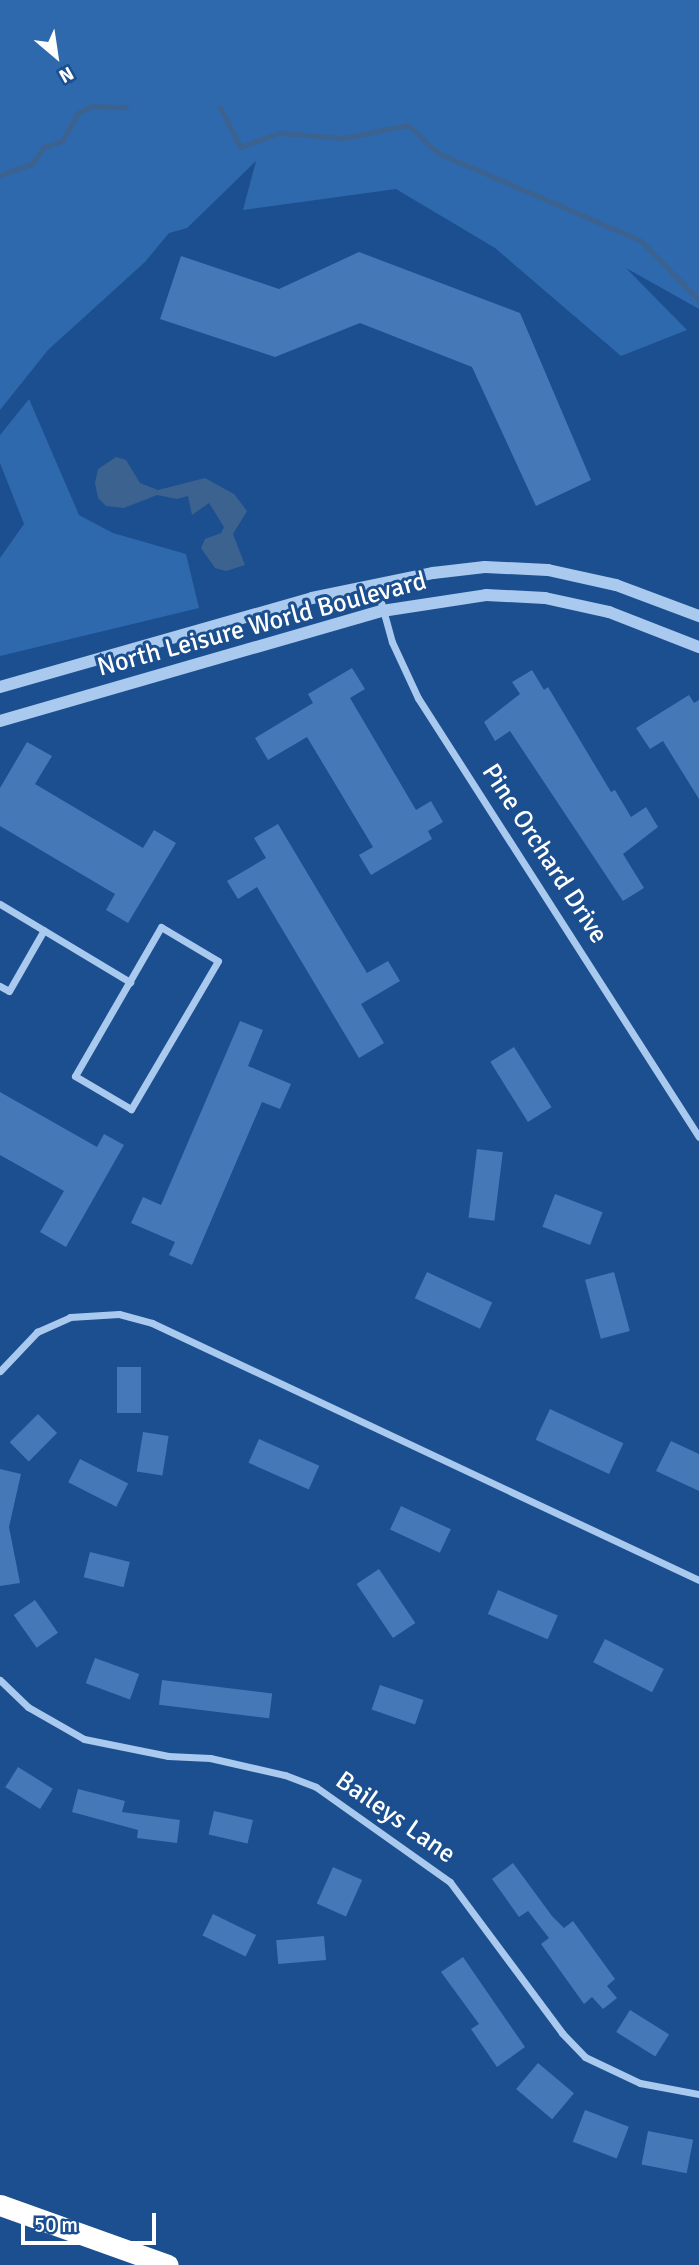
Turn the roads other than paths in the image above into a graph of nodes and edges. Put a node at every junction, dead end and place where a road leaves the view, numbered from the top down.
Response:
1 (376, 584) junction
2 (382, 611) junction
3 (699, 616) edge
4 (699, 647) edge
5 (0, 687) edge
6 (0, 721) edge
7 (0, 904) edge
8 (44, 930) junction
9 (130, 982) junction
10 (0, 986) edge
11 (699, 1137) edge
12 (0, 1371) edge
13 (699, 1580) edge
14 (0, 1680) edge
15 (699, 2094) edge
16 (0, 2205) edge
17 (168, 2265) edge

1 - 2 street, Pine Orchard Drive
1 - 3 street, North Leisure World Boulevard
1 - 5 street, North Leisure World Boulevard
2 - 4 street, North Leisure World Boulevard
2 - 6 street, North Leisure World Boulevard
2 - 11 street, Pine Orchard Drive
7 - 8 street
8 - 9 street
8 - 10 street
9 - 9 street
12 - 13 street
14 - 15 street, Baileys Lane
16 - 17 highway

